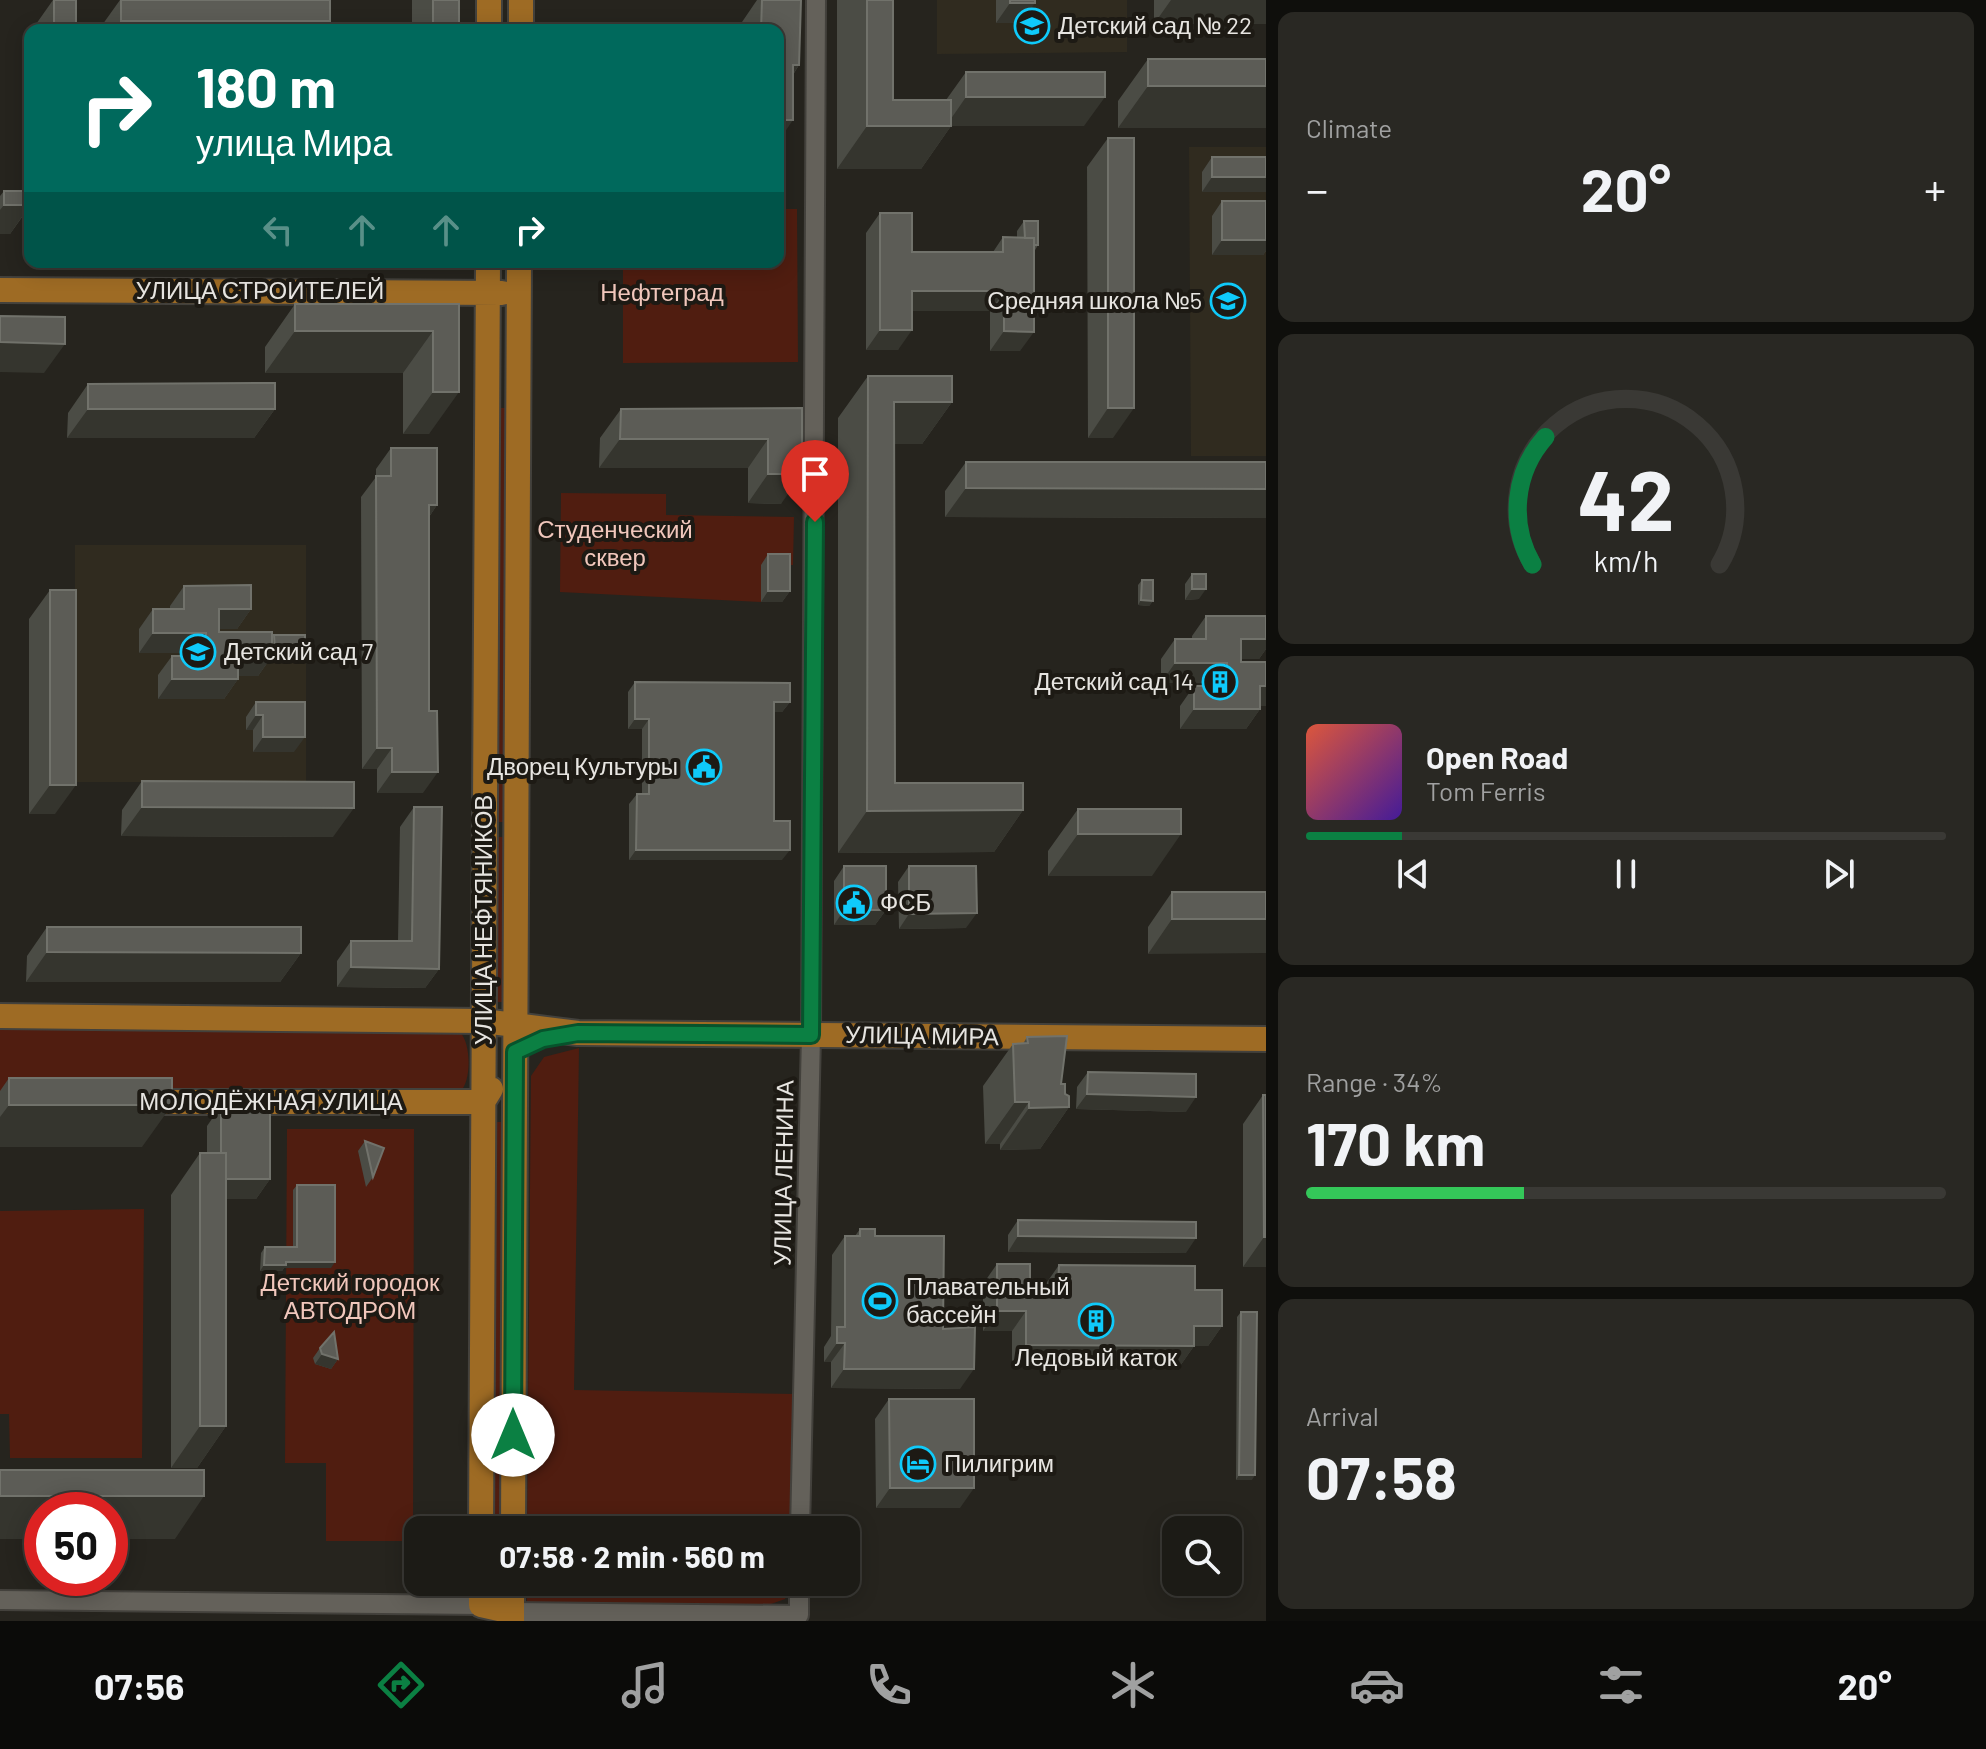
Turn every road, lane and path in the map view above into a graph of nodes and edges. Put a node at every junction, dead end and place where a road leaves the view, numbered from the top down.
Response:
1 (489, 0) edge
2 (521, 0) edge
3 (816, 0) edge
4 (489, 24) edge
5 (521, 24) edge
6 (488, 268) edge
7 (519, 268) edge
8 (0, 290) edge
9 (487, 292) junction
10 (519, 293) junction
11 (484, 829) junction
12 (516, 829) junction
13 (0, 1016) edge
14 (483, 1021) junction
15 (515, 1025) junction
16 (578, 1033) junction
17 (811, 1035) junction
18 (1266, 1039) edge
19 (515, 1052) junction
20 (117, 1102) edge
21 (483, 1102) junction
22 (481, 1516) edge
23 (513, 1516) edge
24 (800, 1516) edge
25 (404, 1595) edge
26 (484, 1596) edge
27 (512, 1596) edge
28 (799, 1596) edge
29 (0, 1600) edge
30 (512, 1617) edge

1 - 4 main road
2 - 5 main road
3 - 17 street, УЛИЦА ЛЕНИНА
6 - 9 main road, УЛИЦА НЕФТЯНИКОВ
7 - 10 main road, УЛИЦА НЕФТЯНИКОВ
8 - 9 main road, УЛИЦА СТРОИТЕЛЕЙ
9 - 10 main road, УЛИЦА СТРОИТЕЛЕЙ
9 - 11 main road, УЛИЦА НЕФТЯНИКОВ
10 - 12 main road, УЛИЦА НЕФТЯНИКОВ
11 - 12 main road
11 - 14 main road, УЛИЦА НЕФТЯНИКОВ
12 - 15 main road, УЛИЦА НЕФТЯНИКОВ
13 - 14 main road
14 - 15 main road
14 - 21 main road, УЛИЦА НЕФТЯНИКОВ
15 - 16 main road, УЛИЦА МИРА
15 - 19 main road, УЛИЦА НЕФТЯНИКОВ
16 - 17 main road, УЛИЦА МИРА
16 - 19 main road, УЛИЦА МИРА
17 - 18 main road, УЛИЦА МИРА
17 - 24 street, УЛИЦА ЛЕНИНА
19 - 21 main road
19 - 23 main road, УЛИЦА НЕФТЯНИКОВ
20 - 21 main road, МОЛОДЁЖНАЯ УЛИЦА
21 - 22 main road, УЛИЦА НЕФТЯНИКОВ
25 - 29 street
26 - 30 main road
27 - 30 main road
28 - 30 street

